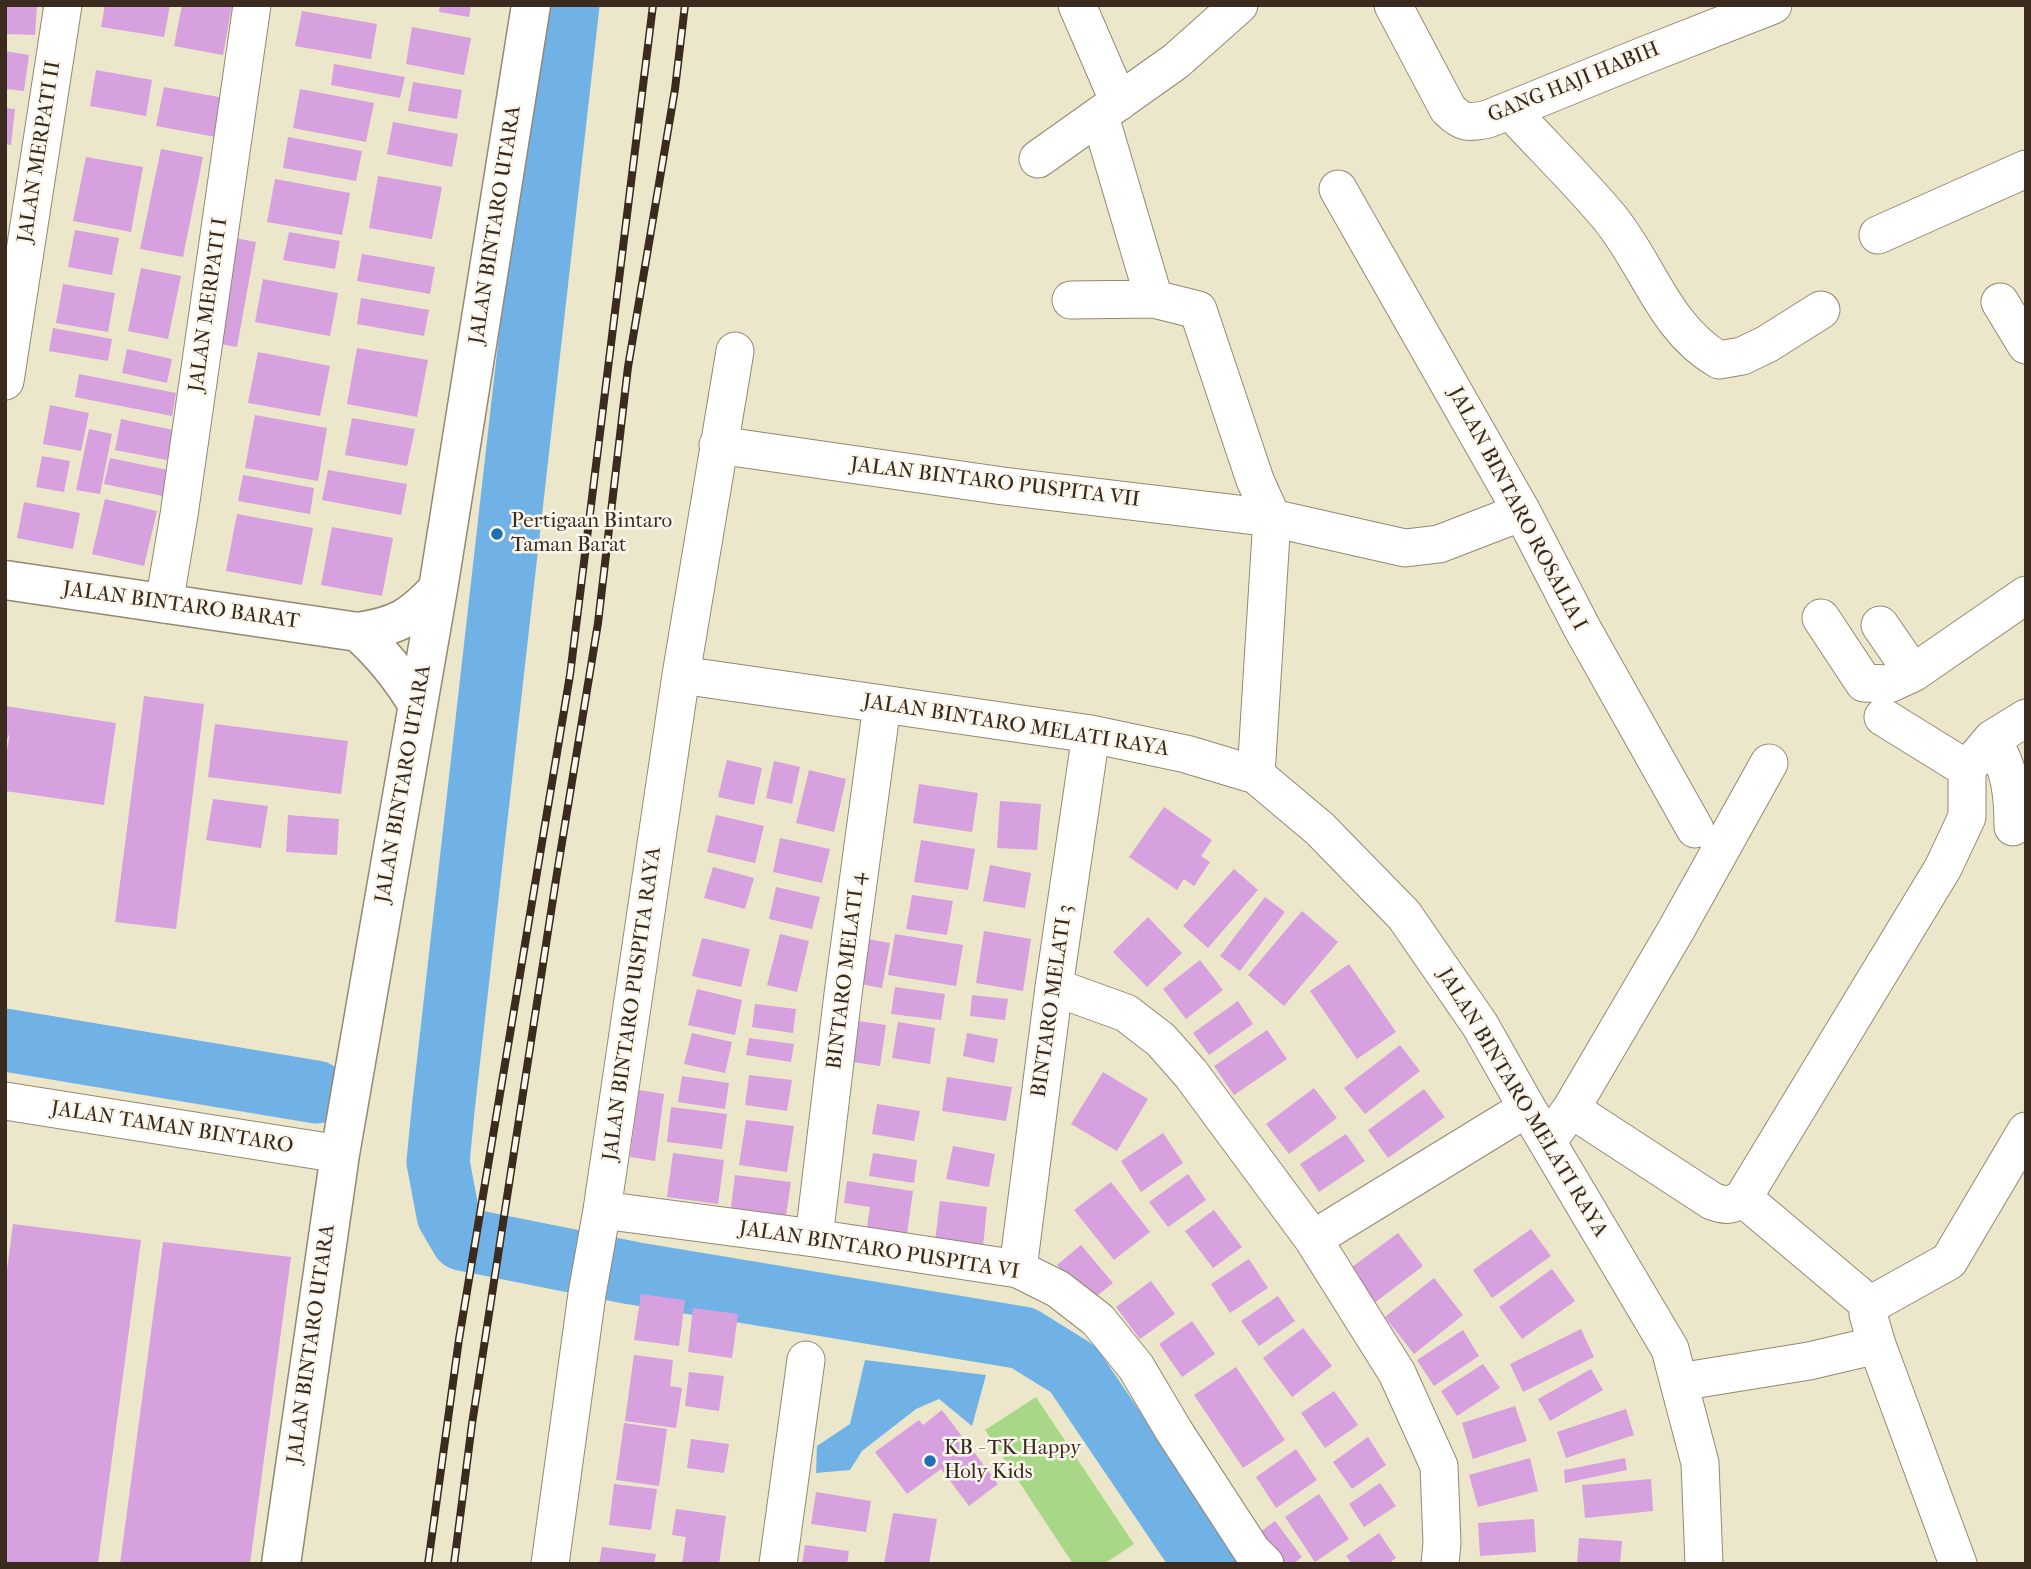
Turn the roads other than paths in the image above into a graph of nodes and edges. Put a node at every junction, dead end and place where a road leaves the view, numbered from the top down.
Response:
1 (63, 5) edge
2 (252, 5) edge
3 (531, 5) edge
4 (1077, 5) edge
5 (1239, 5) edge
6 (1393, 5) edge
7 (1773, 5) edge
8 (1510, 110) junction
9 (1111, 116) junction
10 (1038, 159) dead end
11 (2026, 169) edge
12 (1338, 190) dead end
13 (1878, 235) dead end
14 (1154, 299) junction
15 (1071, 300) dead end
16 (2000, 302) dead end
17 (1821, 310) dead end
18 (2026, 345) edge
19 (735, 351) dead end
20 (5, 381) edge
21 (718, 445) junction
22 (1522, 512) junction
23 (1272, 517) junction
24 (5, 580) edge
25 (438, 589) junction
26 (2026, 595) edge
27 (164, 604) junction
28 (1821, 618) dead end
29 (1881, 625) dead end
30 (358, 632) junction
31 (1913, 673) junction
32 (681, 675) junction
33 (418, 705) junction
34 (882, 705) junction
35 (1883, 717) dead end
36 (2026, 718) edge
37 (1091, 734) junction
38 (1992, 739) junction
39 (1769, 763) dead end
40 (1967, 769) junction
41 (1256, 775) junction
42 (1966, 817) junction
43 (1695, 829) dead end
44 (2020, 831) edge
45 (1054, 987) junction
46 (5, 1101) edge
47 (1527, 1108) junction
48 (1571, 1109) junction
49 (2026, 1131) edge
50 (1547, 1141) junction
51 (340, 1154) junction
52 (1743, 1198) junction
53 (600, 1224) junction
54 (814, 1238) junction
55 (1313, 1239) junction
56 (1018, 1269) junction
57 (1870, 1305) junction
58 (1877, 1345) junction
59 (806, 1360) dead end
60 (1679, 1382) junction
61 (281, 1564) edge
62 (550, 1564) edge
63 (778, 1564) edge
64 (1265, 1564) edge
65 (1440, 1564) edge
66 (1704, 1564) edge
67 (1958, 1564) edge

1 - 20 street, JALAN MERPATI II
2 - 27 street, JALAN MERPATI I
3 - 25 main road, JALAN BINTARO UTARA
4 - 9 street
5 - 9 street
6 - 8 street, GANG HAJI HABIH
7 - 8 street, GANG HAJI HABIH
8 - 17 street
9 - 10 street
9 - 14 street
11 - 13 street
12 - 22 street, JALAN BINTARO ROSALIA I
14 - 15 street
14 - 23 street
16 - 18 street
19 - 21 street, JALAN BINTARO PUSPITA RAYA
21 - 23 street, JALAN BINTARO PUSPITA VII
21 - 32 street, JALAN BINTARO PUSPITA RAYA
22 - 23 street, JALAN BINTARO PUSPITA VII
22 - 43 street, JALAN BINTARO ROSALIA I
23 - 41 street
24 - 27 main road, JALAN BINTARO BARAT
25 - 30 main road, JALAN BINTARO BARAT
25 - 33 main road, JALAN BINTARO UTARA
26 - 31 street
27 - 30 main road, JALAN BINTARO BARAT
28 - 31 street
29 - 31 street
30 - 33 main road
32 - 34 street, JALAN BINTARO MELATI RAYA
32 - 53 street, JALAN BINTARO PUSPITA RAYA
33 - 51 main road, JALAN BINTARO UTARA
34 - 37 street, JALAN BINTARO MELATI RAYA
34 - 54 street, BINTARO MELATI 4
35 - 40 street
36 - 38 street
37 - 41 street, JALAN BINTARO MELATI RAYA
37 - 45 street, BINTARO MELATI 3
38 - 40 street
38 - 44 street
39 - 48 street
40 - 42 street
41 - 47 street, JALAN BINTARO MELATI RAYA
42 - 44 street
42 - 52 street
45 - 55 street
45 - 56 street, BINTARO MELATI 3
46 - 51 street, JALAN TAMAN BINTARO
47 - 50 street, JALAN BINTARO MELATI RAYA
47 - 55 street
48 - 50 street
48 - 52 street
49 - 57 street
50 - 60 street, JALAN BINTARO MELATI RAYA
51 - 61 main road, JALAN BINTARO UTARA
52 - 57 street
53 - 54 street, JALAN BINTARO PUSPITA VI
53 - 62 street, JALAN BINTARO PUSPITA RAYA
54 - 56 street, JALAN BINTARO PUSPITA VI
55 - 65 street
56 - 64 street, JALAN BINTARO PUSPITA VI
57 - 58 street
58 - 60 street
58 - 67 street
59 - 63 street
60 - 66 street, JALAN BINTARO MELATI RAYA

